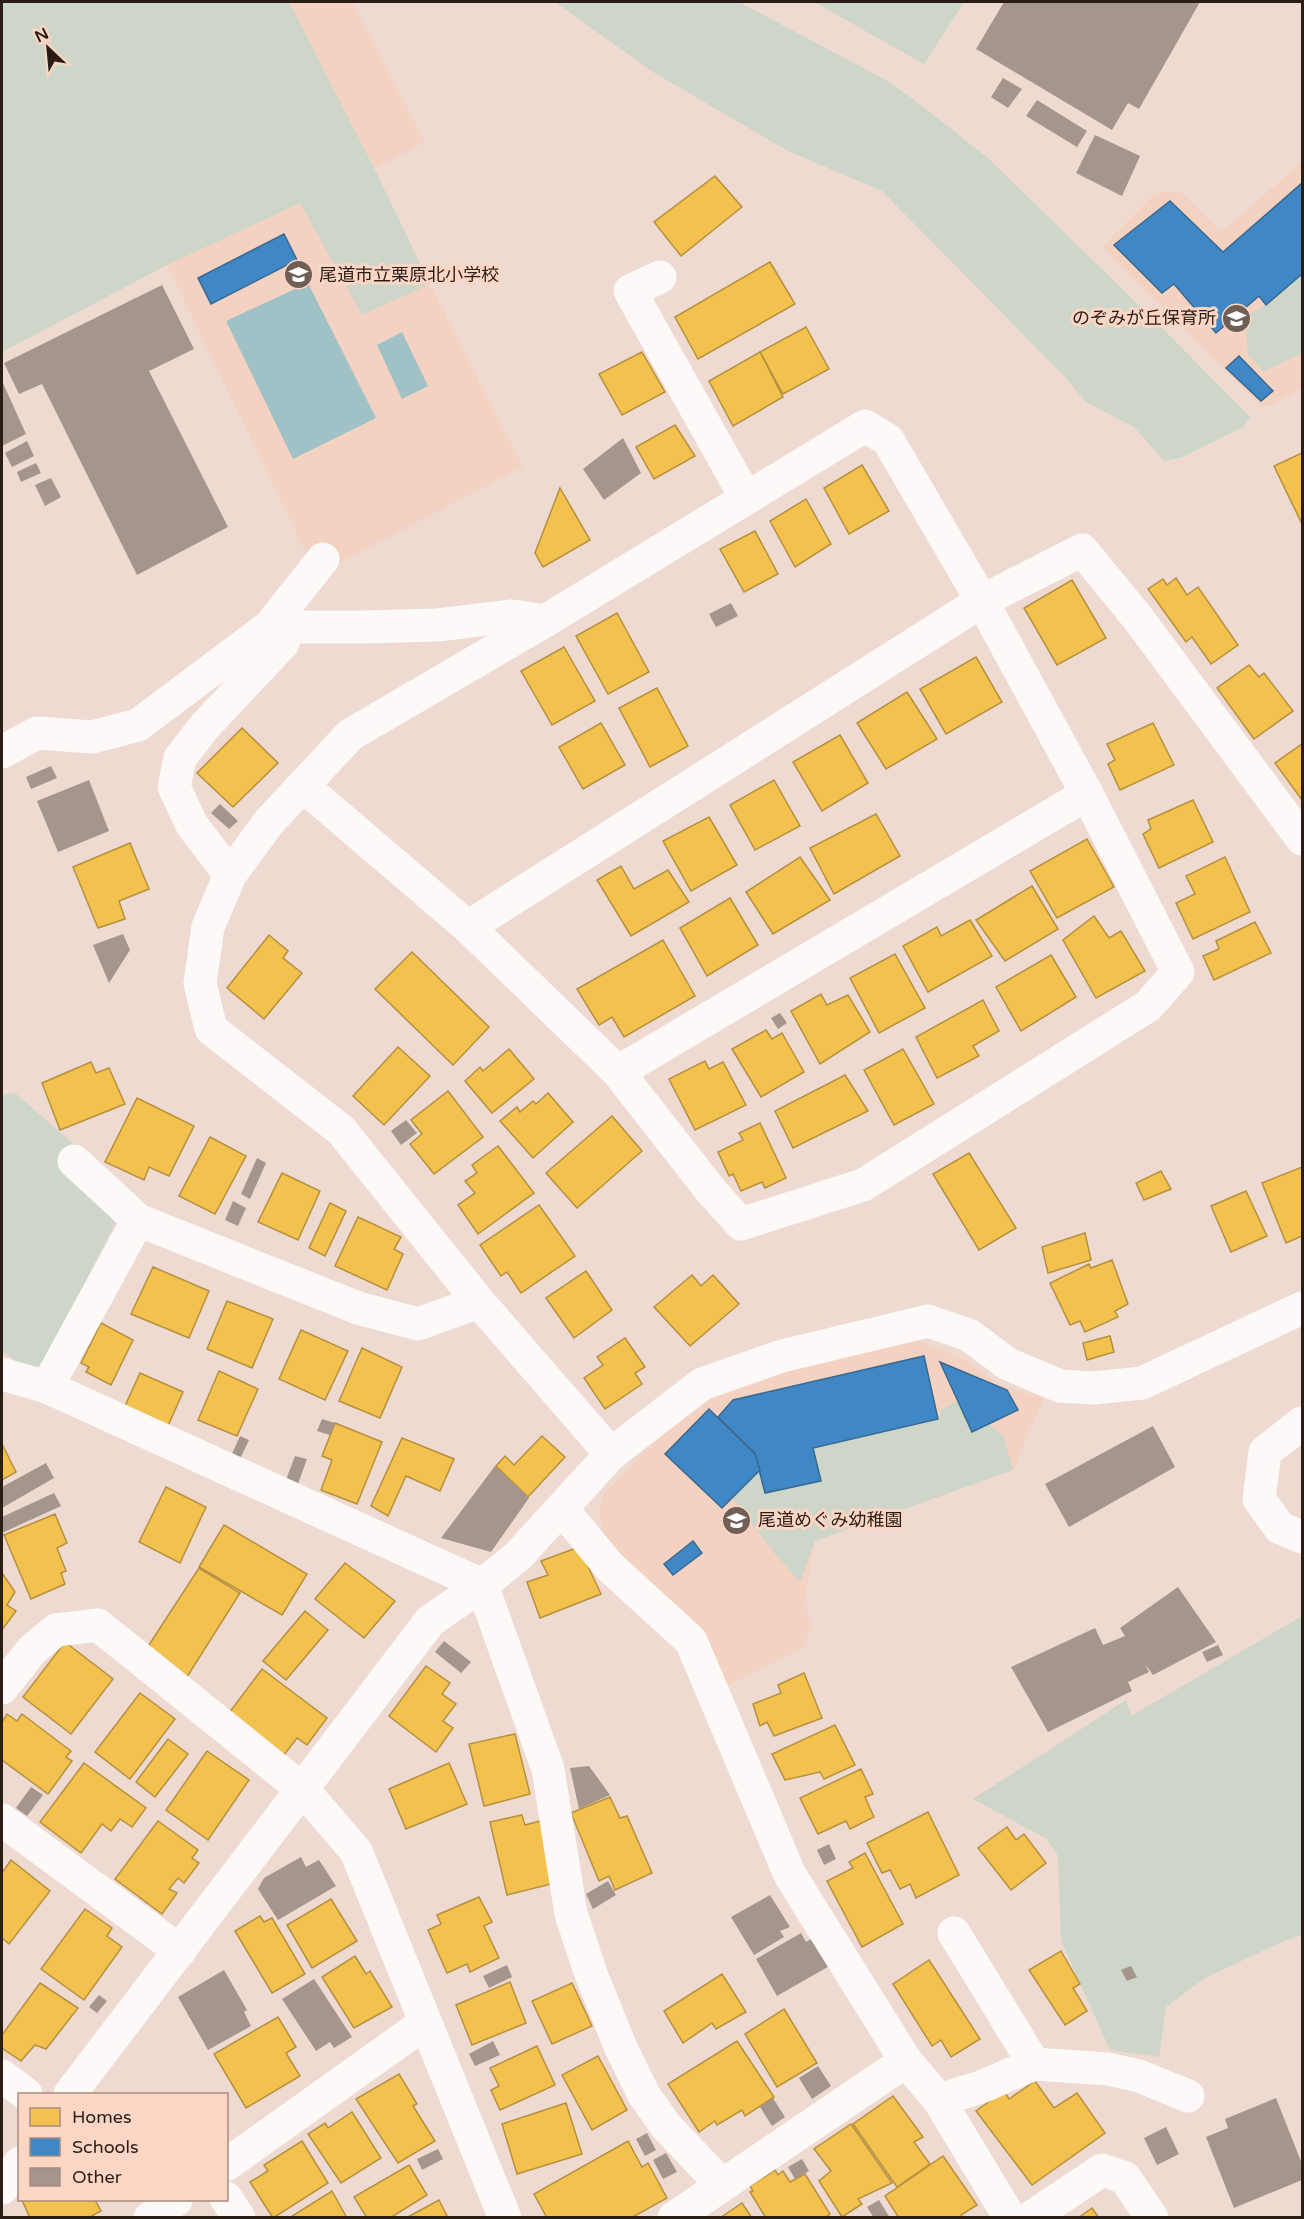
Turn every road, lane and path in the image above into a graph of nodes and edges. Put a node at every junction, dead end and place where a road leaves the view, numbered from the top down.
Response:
1 (660, 277) dead end
2 (746, 498) junction
3 (323, 559) dead end
4 (982, 601) junction
5 (545, 621) junction
6 (274, 626) junction
7 (2, 752) edge
8 (303, 786) junction
9 (1087, 794) junction
10 (1302, 840) edge
11 (230, 875) junction
12 (468, 927) junction
13 (618, 1072) junction
14 (74, 1161) dead end
15 (138, 1220) junction
16 (478, 1302) junction
17 (1302, 1308) edge
18 (2, 1374) edge
19 (47, 1387) junction
20 (1302, 1423) edge
21 (611, 1454) junction
22 (562, 1509) junction
23 (1302, 1538) edge
24 (482, 1585) junction
25 (2, 1688) edge
26 (303, 1790) junction
27 (2, 1820) edge
28 (954, 1933) dead end
29 (180, 1951) junction
30 (425, 2023) junction
31 (906, 2061) junction
32 (1034, 2064) junction
33 (2, 2076) edge
34 (25, 2093) edge
35 (71, 2093) edge
36 (1188, 2096) dead end
37 (939, 2100) junction
38 (228, 2164) edge
39 (18, 2166) edge
40 (722, 2185) junction
41 (2, 2188) edge
42 (173, 2201) edge
43 (228, 2201) edge
44 (150, 2217) edge
45 (239, 2217) edge
46 (505, 2217) edge
47 (674, 2217) edge
48 (1010, 2217) edge
49 (1030, 2217) edge
50 (1152, 2217) edge

1 - 2 street
2 - 4 street
2 - 5 street
3 - 6 street
4 - 9 street
4 - 10 street
4 - 12 street
5 - 6 street
5 - 8 street
6 - 7 street
6 - 11 street
8 - 11 street
8 - 12 street
9 - 13 street
9 - 13 street
11 - 16 street
12 - 13 street
14 - 15 street
15 - 16 street
15 - 19 street
16 - 21 street
17 - 21 street
18 - 19 street
19 - 24 street
20 - 23 street
21 - 22 street
22 - 24 street
22 - 31 street
24 - 26 street
24 - 40 street
25 - 26 street
26 - 29 street
26 - 30 street
27 - 29 street
28 - 32 street
29 - 35 street
30 - 38 street
30 - 46 street
31 - 37 street
31 - 40 street
32 - 36 street
32 - 37 street
33 - 34 street
37 - 48 street
39 - 41 street
40 - 47 street
42 - 44 street
43 - 45 street
49 - 50 street

